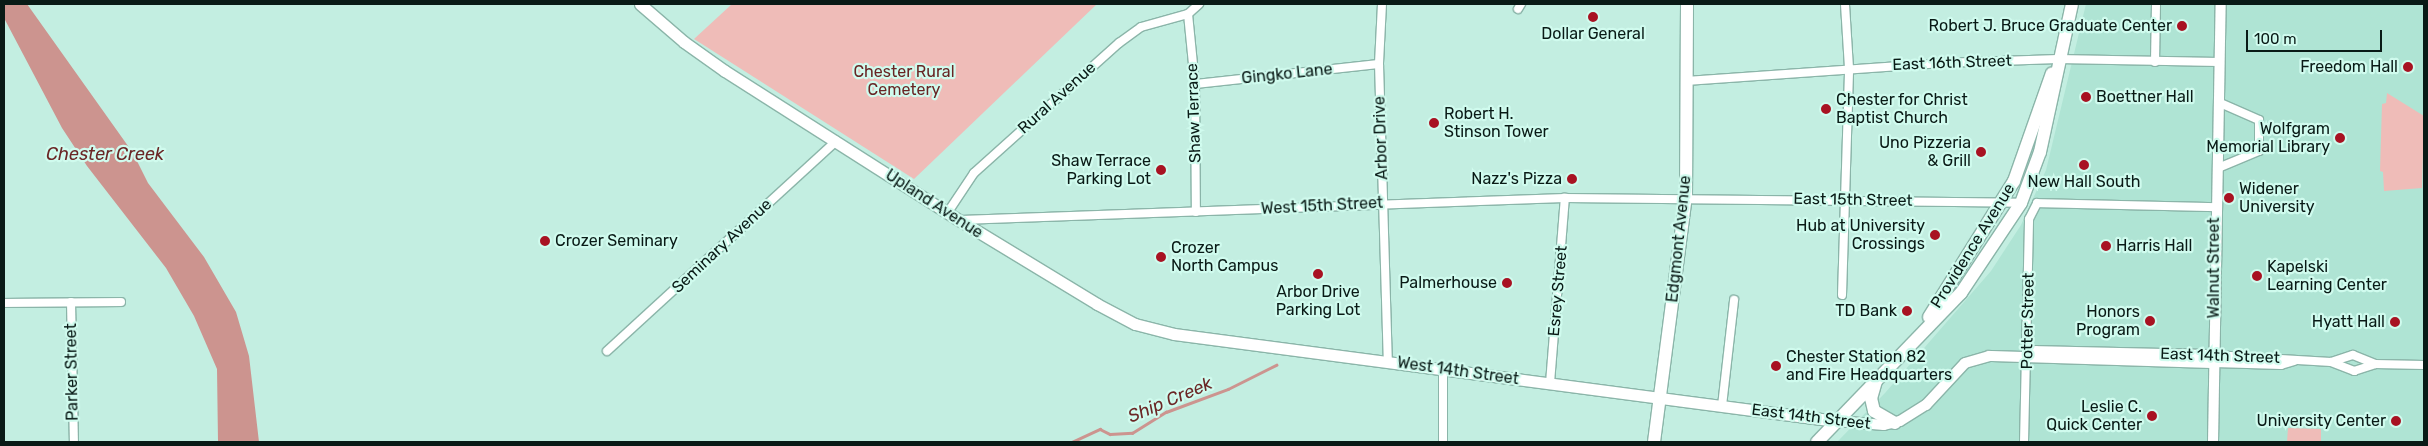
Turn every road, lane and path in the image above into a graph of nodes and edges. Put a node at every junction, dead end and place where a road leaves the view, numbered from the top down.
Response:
1 (1199, 4) edge
2 (1382, 4) edge
3 (1686, 4) edge
4 (1845, 4) edge
5 (2072, 4) edge
6 (2156, 4) edge
7 (2221, 4) edge
8 (645, 5) edge
9 (1188, 14) junction
10 (2058, 60) junction
11 (2155, 62) junction
12 (2219, 62) junction
13 (1378, 64) junction
14 (1849, 68) junction
15 (1686, 81) junction
16 (1195, 84) junction
17 (2220, 102) junction
18 (836, 141) junction
19 (2218, 168) junction
20 (1686, 197) junction
21 (1565, 198) junction
22 (1844, 200) junction
23 (1384, 203) junction
24 (2002, 203) junction
25 (2021, 203) junction
26 (2215, 208) junction
27 (948, 212) junction
28 (1196, 212) junction
29 (959, 220) junction
30 (1842, 295) dead end
31 (1734, 300) dead end
32 (71, 302) junction
33 (121, 302) dead end
34 (4, 303) edge
35 (1911, 343) junction
36 (1256, 345) joint
37 (607, 351) dead end
38 (2027, 356) junction
39 (2214, 359) junction
40 (1388, 361) junction
41 (2331, 362) junction
42 (2375, 364) junction
43 (2424, 365) edge
44 (1443, 370) junction
45 (1877, 379) junction
46 (1550, 384) junction
47 (1661, 398) junction
48 (1722, 406) junction
49 (1836, 422) junction
50 (1895, 423) junction
51 (74, 442) edge
52 (1443, 442) edge
53 (1654, 442) edge
54 (1817, 442) edge
55 (2024, 442) edge
56 (2213, 442) edge

1 - 9 street
2 - 13 street, Arbor Drive
3 - 15 main road, Edgmont Avenue
4 - 14 street
5 - 10 main road, Providence Avenue
6 - 11 street
7 - 12 street, Walnut Street
8 - 18 main road, Upland Avenue
9 - 16 street, Shaw Terrace
9 - 27 street, Rural Avenue
10 - 11 street, East 16th Street
10 - 14 street, East 16th Street
10 - 24 main road, Providence Avenue
10 - 25 main road, Providence Avenue
11 - 12 street, East 16th Street
12 - 17 street, Walnut Street
13 - 16 street, Gingko Lane
13 - 23 street, Arbor Drive
14 - 15 street, East 16th Street
14 - 22 street
15 - 20 main road, Edgmont Avenue
16 - 28 street, Shaw Terrace
17 - 19 street, Walnut Street
17 - 19 street
18 - 27 main road, Upland Avenue
18 - 37 street, Seminary Avenue
19 - 26 street, Walnut Street
20 - 21 street, West 15th Street
20 - 22 street, East 15th Street
20 - 47 main road, Edgmont Avenue
21 - 23 street, West 15th Street
21 - 46 street, Esrey Street
22 - 24 street, East 15th Street
22 - 30 street
23 - 28 street, West 15th Street
23 - 40 street, Arbor Drive
24 - 25 street, East 15th Street
24 - 35 main road, Providence Avenue
25 - 35 main road, Providence Avenue
26 - 38 street, Potter Street
26 - 39 street, Walnut Street
27 - 29 main road, Upland Avenue
28 - 29 street, West 15th Street
29 - 36 main road, Upland Avenue
31 - 48 street
32 - 33 street
32 - 34 street
32 - 51 street, Parker Street
35 - 45 main road, Providence Avenue
36 - 40 main road, West 14th Street
38 - 39 street, East 14th Street
38 - 50 street, East 14th Street
38 - 55 street, Potter Street
39 - 41 street, East 14th Street
39 - 56 street, Walnut Street
40 - 44 main road, West 14th Street
41 - 42 street, East 14th Street
41 - 42 street, East 14th Street
42 - 43 street, East 14th Street
44 - 46 main road, West 14th Street
44 - 52 street
45 - 49 main road, Providence Avenue
45 - 50 main road
46 - 47 main road, West 14th Street
47 - 48 main road, East 14th Street
47 - 53 main road, Edgmont Avenue
48 - 49 main road, East 14th Street
49 - 50 street, East 14th Street
49 - 54 main road, Providence Avenue

